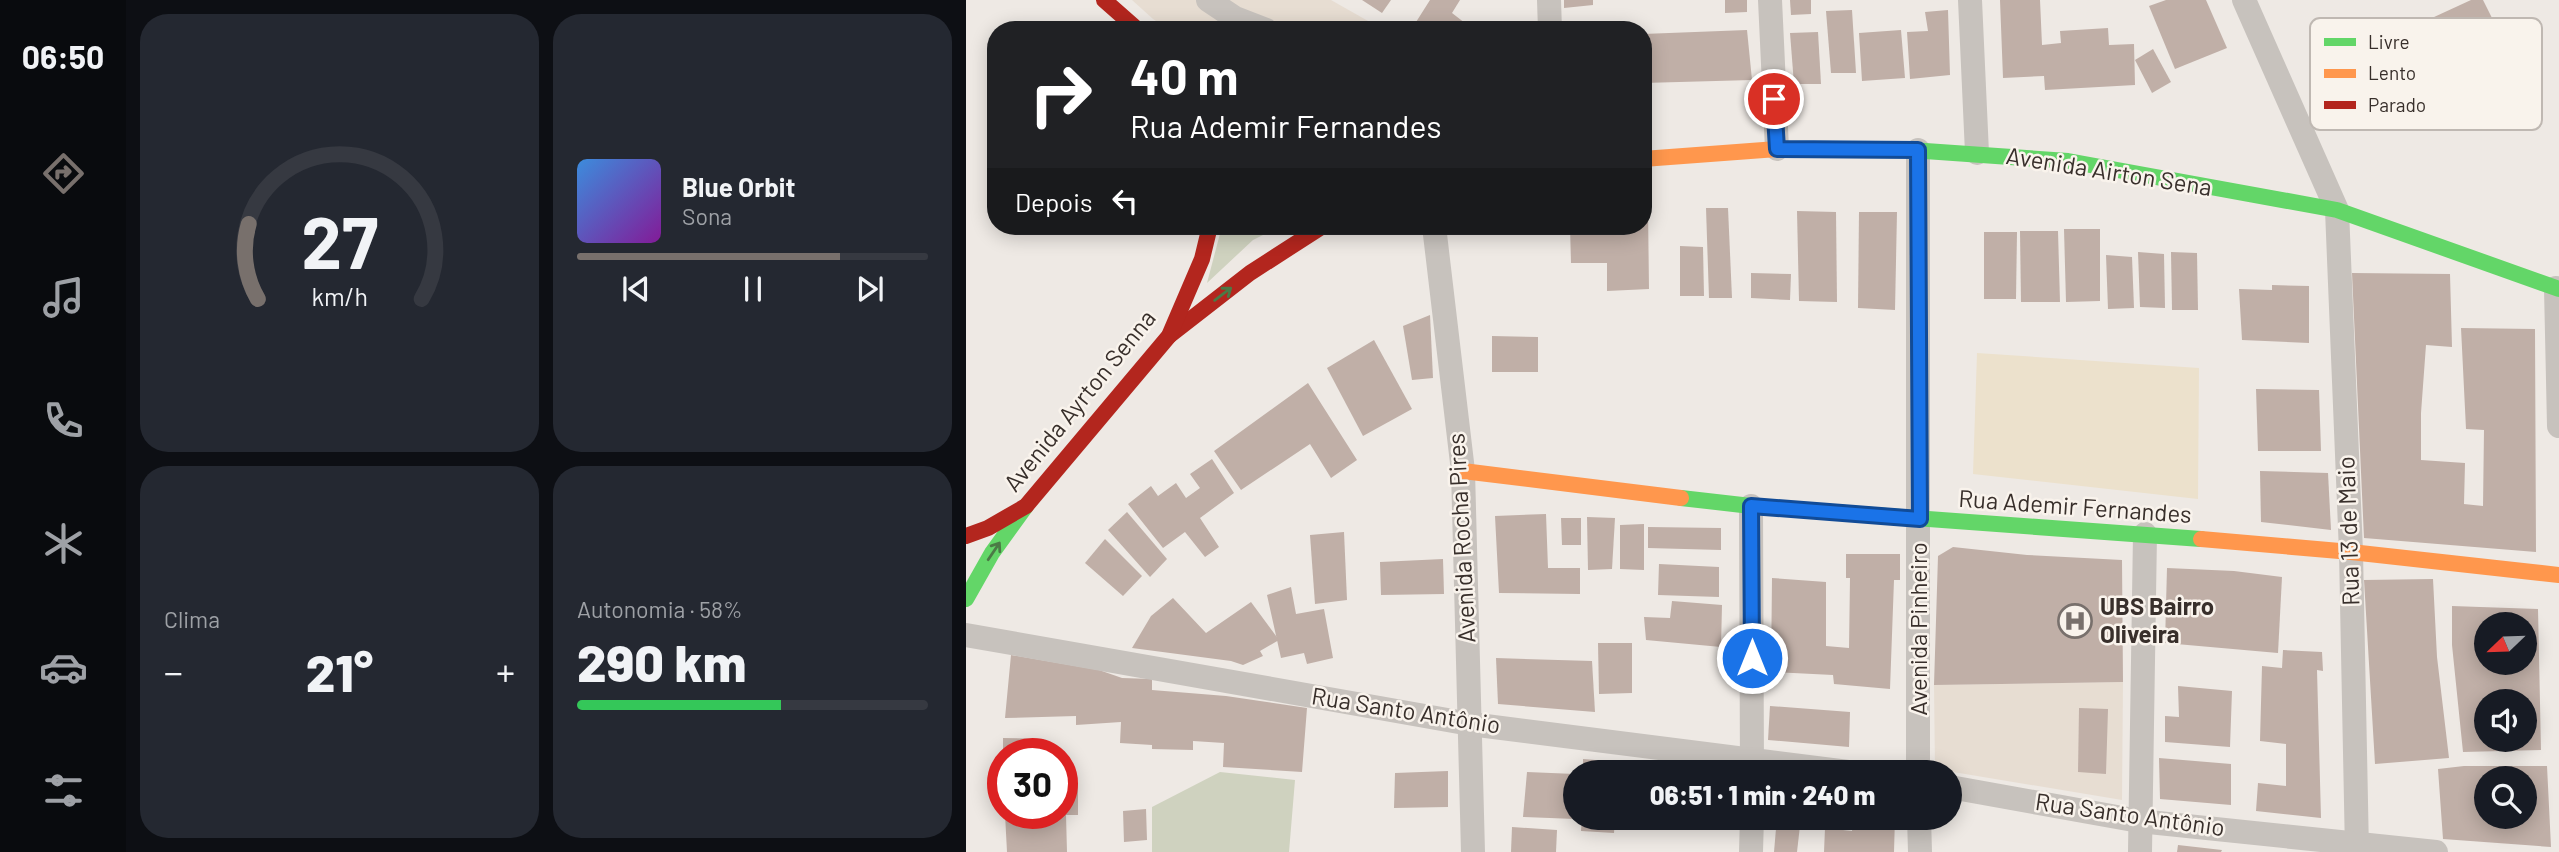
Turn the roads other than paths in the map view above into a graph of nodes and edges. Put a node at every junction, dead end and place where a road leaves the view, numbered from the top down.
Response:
1 (1104, 0) edge
2 (1208, 0) edge
3 (1549, 0) edge
4 (1770, 0) edge
5 (1970, 0) edge
6 (2244, 0) edge
7 (1128, 21) edge
8 (1243, 21) edge
9 (1550, 21) edge
10 (1777, 149) junction
11 (1918, 150) junction
12 (1977, 153) junction
13 (1652, 158) edge
14 (2337, 210) junction
15 (1208, 235) edge
16 (1309, 235) edge
17 (1435, 235) edge
18 (2557, 288) edge
19 (1169, 335) junction
20 (2559, 426) edge
21 (1463, 471) junction
22 (1026, 506) junction
23 (1751, 506) junction
24 (1920, 519) junction
25 (2145, 534) junction
26 (966, 536) edge
27 (2351, 552) junction
28 (2559, 575) edge
29 (966, 599) edge
30 (966, 635) edge
31 (1470, 724) junction
32 (1718, 760) edge
33 (1752, 760) edge
34 (1918, 760) edge
35 (1962, 789) edge
36 (2139, 821) junction
37 (1752, 830) edge
38 (1919, 830) edge
39 (2357, 848) edge
40 (1473, 852) edge
41 (1751, 852) edge
42 (1920, 852) edge
43 (2140, 852) edge
44 (2436, 852) edge

1 - 7 main road
2 - 8 street
3 - 9 street
4 - 10 street
5 - 12 street
6 - 14 street
10 - 11 main road, Avenida Airton Sena
10 - 13 main road, Avenida Airton Sena
11 - 12 main road, Avenida Airton Sena
11 - 24 street, Avenida Pinheiro
12 - 14 main road, Avenida Airton Sena
14 - 18 main road, Avenida Airton Sena
14 - 27 street, Rua 13 de Maio
15 - 19 main road, Avenida Ayrton Senna
19 -> 16 main road
17 - 21 street, Avenida Rocha Pires
18 - 20 street
19 - 22 main road, Avenida Ayrton Senna
21 - 23 main road, Rua Ademir Fernandes
21 - 31 street, Avenida Rocha Pires
22 - 26 main road, Avenida Ayrton Senna
29 -> 22 main road
23 - 24 main road, Rua Ademir Fernandes
23 - 33 street
24 - 25 main road, Rua Ademir Fernandes
24 - 34 street, Avenida Pinheiro
25 - 27 main road, Rua Ademir Fernandes
25 - 36 street
27 - 28 main road, Rua Ademir Fernandes
27 - 39 street, Rua 13 de Maio
30 - 31 street, Rua Santo Antônio
31 - 32 street, Rua Santo Antônio
31 - 40 street, Avenida Rocha Pires
35 - 36 street, Rua Santo Antônio
36 - 39 street, Rua Santo Antônio
36 - 43 street
37 - 41 street
38 - 42 street
39 - 44 street, Rua Santo Antônio

